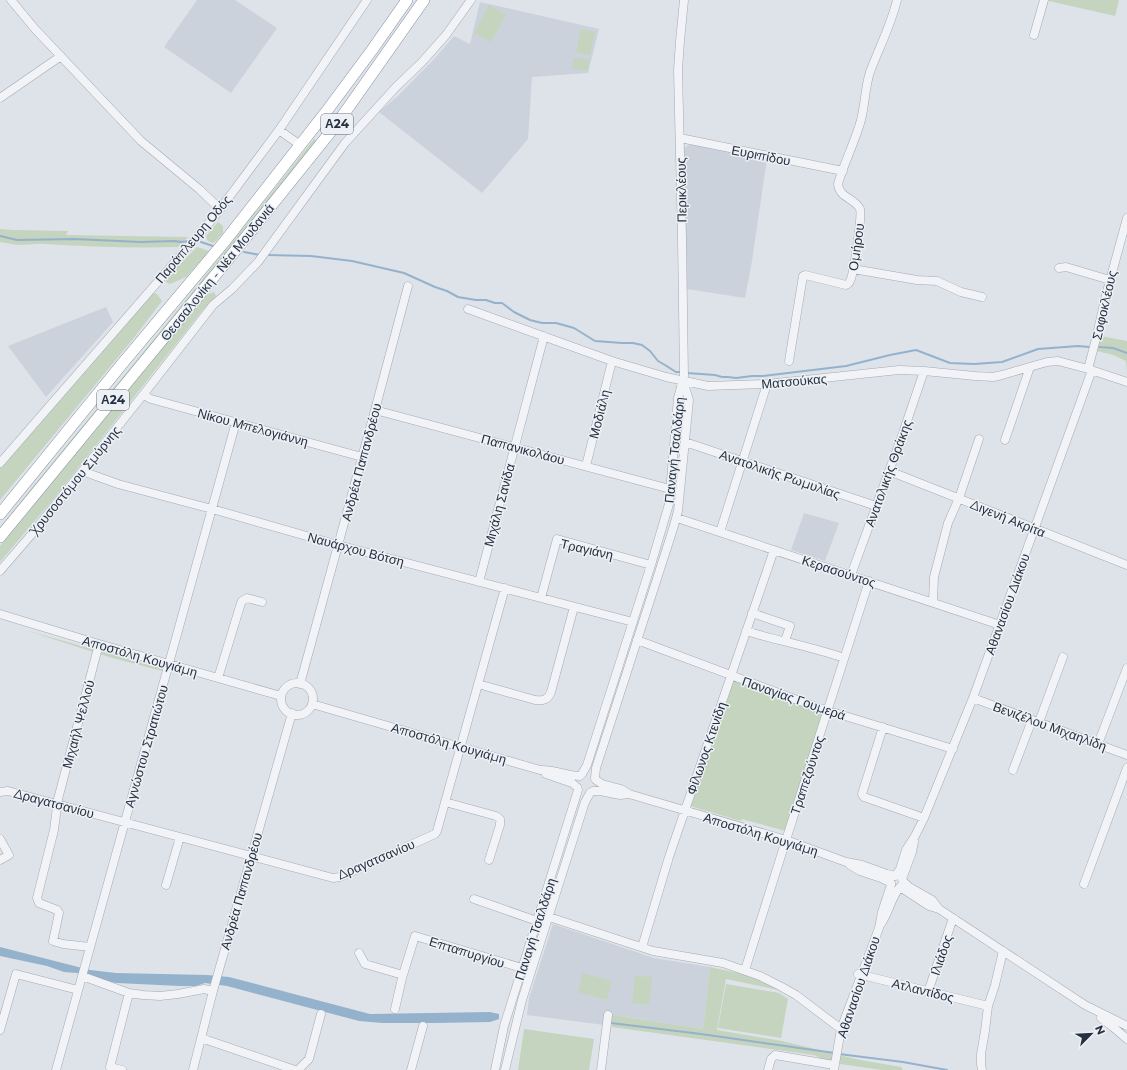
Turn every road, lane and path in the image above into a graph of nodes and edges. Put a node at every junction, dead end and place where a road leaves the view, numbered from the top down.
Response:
1 (11, 0) edge
2 (367, 0) edge
3 (407, 0) edge
4 (424, 0) edge
5 (472, 0) edge
6 (684, 0) edge
7 (897, 0) edge
8 (1044, 0) edge
9 (1034, 35) dead end
10 (61, 56) junction
11 (0, 98) edge
12 (279, 130) junction
13 (680, 138) junction
14 (300, 145) junction
15 (843, 171) junction
16 (220, 209) junction
17 (1127, 218) edge
18 (1059, 268) dead end
19 (853, 269) junction
20 (1110, 280) junction
21 (408, 286) dead end
22 (982, 297) dead end
23 (468, 310) dead end
24 (544, 336) junction
25 (612, 361) junction
26 (789, 361) dead end
27 (1030, 367) junction
28 (1090, 370) junction
29 (924, 371) junction
30 (684, 378) junction
31 (1127, 382) edge
32 (767, 384) junction
33 (143, 395) junction
34 (375, 410) junction
35 (236, 422) junction
36 (979, 439) dead end
37 (1004, 440) dead end
38 (685, 442) junction
39 (514, 447) junction
40 (362, 457) junction
41 (743, 461) junction
42 (0, 463) edge
43 (586, 466) junction
44 (82, 471) junction
45 (889, 471) junction
46 (670, 489) junction
47 (959, 498) junction
48 (876, 506) junction
49 (212, 509) junction
50 (0, 514) edge
51 (677, 518) junction
52 (1035, 529) junction
53 (720, 532) junction
54 (0, 537) edge
55 (338, 544) junction
56 (774, 550) junction
57 (651, 565) junction
58 (1127, 565) edge
59 (0, 571) edge
60 (851, 575) junction
61 (869, 581) junction
62 (479, 582) junction
63 (505, 588) junction
64 (541, 598) junction
65 (262, 602) dead end
66 (932, 602) junction
67 (574, 607) junction
68 (752, 613) junction
69 (0, 614) edge
70 (633, 622) junction
71 (1000, 625) junction
72 (746, 631) junction
73 (637, 640) junction
74 (785, 642) junction
75 (99, 644) junction
76 (1063, 657) dead end
77 (844, 658) junction
78 (169, 664) junction
79 (1127, 668) edge
80 (731, 676) junction
81 (218, 678) junction
82 (300, 684) junction
83 (478, 684) junction
84 (281, 696) junction
85 (973, 698) junction
86 (312, 704) junction
87 (828, 711) junction
88 (292, 713) junction
89 (1036, 721) junction
90 (883, 727) junction
91 (1098, 744) junction
92 (461, 747) junction
93 (953, 749) junction
94 (1127, 754) edge
95 (1127, 768) edge
96 (540, 770) junction
97 (1013, 770) dead end
98 (581, 775) junction
99 (595, 779) junction
100 (578, 788) junction
101 (0, 792) edge
102 (592, 792) junction
103 (629, 794) junction
104 (446, 802) junction
105 (57, 804) junction
106 (685, 811) junction
107 (924, 818) junction
108 (125, 823) junction
109 (180, 837) junction
110 (0, 839) edge
111 (786, 840) junction
112 (252, 856) junction
113 (0, 860) edge
114 (489, 860) dead end
115 (897, 882) junction
116 (1084, 884) dead end
117 (166, 885) dead end
118 (474, 899) dead end
119 (549, 917) junction
120 (954, 918) junction
121 (537, 921) junction
122 (90, 947) junction
123 (642, 947) junction
124 (1003, 951) junction
125 (359, 953) dead end
126 (522, 968) junction
127 (746, 970) junction
128 (83, 972) junction
129 (403, 975) junction
130 (860, 975) junction
131 (78, 990) junction
132 (213, 991) junction
133 (928, 992) junction
134 (129, 993) junction
135 (1085, 1005) junction
136 (988, 1006) junction
137 (395, 1009) dead end
138 (321, 1014) dead end
139 (608, 1015) dead end
140 (423, 1026) dead end
141 (1127, 1026) edge
142 (0, 1030) edge
143 (841, 1031) junction
144 (201, 1038) junction
145 (1127, 1039) edge
146 (834, 1066) edge
147 (981, 1067) edge
148 (56, 1070) edge
149 (122, 1070) edge
150 (193, 1070) edge
151 (295, 1070) edge
152 (298, 1070) edge
153 (411, 1070) edge
154 (495, 1070) edge
155 (505, 1070) edge
156 (601, 1070) edge
157 (768, 1070) edge

1 - 10 street
2 - 12 street, Παράπλευρη Οδός
3 - 14 highway, Θεσσαλονίκη - Νέα Μουδανιά / Α24
4 - 54 highway, Θεσσαλονίκη - Νέα Μουδανιά / Α24
5 - 33 street, Χρυσοστόμου Σμύρνης
6 - 13 street, Περικλέους
7 - 15 street, Ομήρου
8 - 9 street
10 - 11 street
10 - 16 street
12 - 14 street
12 - 16 street, Παράπλευρη Οδός
13 - 15 street, Ευριπίδου
13 - 30 street, Περικλέους
14 - 50 highway, Θεσσαλονίκη - Νέα Μουδανιά / Α24
15 - 19 street, Ομήρου
16 - 42 street, Παράπλευρη Οδός
17 - 20 street, Σοφοκλέους
18 - 20 street
19 - 22 street
19 - 26 street, Ομήρου
20 - 28 street, Σοφοκλέους
21 - 34 street, Ανδρέα Παπανδρέου
23 - 24 street, Ματσούκας
24 - 25 street, Ματσούκας
24 - 39 street, Μιχάλη Σανίδα
25 - 30 street, Ματσούκας
25 - 43 street, Μοδιάλη
27 - 28 street, Ματσούκας
27 - 29 street, Ματσούκας
27 - 37 street
28 - 31 street, Ματσούκας
28 - 52 street, Αθανασίου Διάκου
29 - 32 street, Ματσούκας
29 - 45 street, Ανατολικής Θράκης
30 - 32 street, Ματσούκας
30 - 38 street, Παναγή Τσαλδάρη
30 - 46 street, Παναγή Τσαλδάρη
32 - 41 street
33 - 35 street, Νίκου Μπελογιάννη
33 - 44 street, Χρυσοστόμου Σμύρνης
34 - 39 street, Παπανικολάου
34 - 40 street, Ανδρέα Παπανδρέου
35 - 40 street, Νίκου Μπελογιάννη
35 - 49 street, Αγνώστου Στρατιώτου
36 - 47 street
38 - 41 street, Ανατολικής Ρωμυλίας
38 - 51 street, Παναγή Τσαλδάρη
39 - 43 street, Παπανικολάου
39 - 62 street, Μιχάλη Σανίδα
40 - 55 street, Ανδρέα Παπανδρέου
41 - 48 street, Ανατολικής Ρωμυλίας
41 - 53 street
43 - 46 street, Παπανικολάου
44 - 49 street, Ναυάρχου Βότση
44 - 59 street, Χρυσοστόμου Σμύρνης
45 - 47 street, Διγενή Ακρίτα
45 - 48 street, Ανατολικής Θράκης
46 - 57 street, Παναγή Τσαλδάρη
47 - 52 street, Διγενή Ακρίτα
47 - 66 street
48 - 60 street, Ανατολικής Θράκης
49 - 55 street, Ναυάρχου Βότση
49 - 78 street, Αγνώστου Στρατιώτου
51 - 53 street, Κερασούντος
51 - 73 street, Παναγή Τσαλδάρη
52 - 58 street, Διγενή Ακρίτα
52 - 71 street, Αθανασίου Διάκου
53 - 56 street, Κερασούντος
55 - 62 street, Ναυάρχου Βότση
55 - 82 street, Ανδρέα Παπανδρέου
56 - 60 street, Κερασούντος
56 - 68 street, Φίλωνος Κτενίδη
57 - 64 street, Τραγιάνη
57 - 70 street, Παναγή Τσαλδάρη
60 - 61 street, Κερασούντος
61 - 66 street, Κερασούντος
61 - 77 street, Τραπεζούντος
62 - 63 street, Ναυάρχου Βότση
63 - 64 street, Ναυάρχου Βότση
63 - 83 street, Δραγατσανίου
64 - 67 street, Ναυάρχου Βότση
65 - 81 street
66 - 71 street, Κερασούντος
67 - 70 street, Ναυάρχου Βότση
67 - 83 street
68 - 72 street, Φίλωνος Κτενίδη
68 - 74 street
69 - 75 street, Αποστόλη Κουγιάμη
70 - 98 street, Παναγή Τσαλδάρη
71 - 85 street, Αθανασίου Διάκου
72 - 74 street
72 - 80 street, Φίλωνος Κτενίδη
73 - 80 street, Παναγίας Γουμερά
73 - 99 street, Παναγή Τσαλδάρη
74 - 77 street
75 - 78 street, Αποστόλη Κουγιάμη
75 - 105 street, Μιχαήλ Ψελλού
76 - 89 street
77 - 87 street, Τραπεζούντος
78 - 81 street, Αποστόλη Κουγιάμη
78 - 108 street, Αγνώστου Στρατιώτου
79 - 91 street
80 - 87 street, Παναγίας Γουμερά
80 - 106 street, Φίλωνος Κτενίδη
81 - 84 street, Αποστόλη Κουγιάμη
82 - 84 street
82 - 86 street
83 - 92 street, Δραγατσανίου
84 - 88 street
85 - 89 street, Βενιζέλου Μιχαηλίδη
85 - 93 street, Αθανασίου Διάκου
86 - 88 street
86 - 92 street, Αποστόλη Κουγιάμη
87 - 90 street, Παναγίας Γουμερά
87 - 111 street, Τραπεζούντος
88 - 112 street, Ανδρέα Παπανδρέου
89 - 91 street, Βενιζέλου Μιχαηλίδη
89 - 97 street
90 - 93 street, Παναγίας Γουμερά
90 - 107 street
91 - 94 street, Βενιζέλου Μιχαηλίδη
92 - 96 street, Αποστόλη Κουγιάμη
92 - 104 street, Δραγατσανίου
93 - 107 street, Αθανασίου Διάκου
95 - 116 street
96 - 98 street, Αποστόλη Κουγιάμη
96 - 100 street, Αποστόλη Κουγιάμη
98 - 99 street
98 - 100 street
99 - 102 street
99 - 103 street, Αποστόλη Κουγιάμη
100 - 102 street
100 - 121 street, Παναγή Τσαλδάρη
101 - 105 street, Δραγατσανίου
102 - 103 street, Αποστόλη Κουγιάμη
102 - 119 street, Παναγή Τσαλδάρη
103 - 106 street, Αποστόλη Κουγιάμη
104 - 112 street, Δραγατσανίου
104 - 114 street
105 - 108 street, Δραγατσανίου
105 - 122 street, Μιχαήλ Ψελλού
106 - 111 street, Αποστόλη Κουγιάμη
106 - 123 street, Φίλωνος Κτενίδη
107 - 115 street, Αθανασίου Διάκου
108 - 109 street, Δραγατσανίου
108 - 122 street, Αγνώστου Στρατιώτου
109 - 112 street, Δραγατσανίου
109 - 117 street
110 - 113 street
111 - 115 street, Αποστόλη Κουγιάμη
111 - 127 street, Τραπεζούντος
112 - 132 street, Ανδρέα Παπανδρέου
115 - 120 street, Αποστόλη Κουγιάμη
115 - 130 street, Αθανασίου Διάκου
118 - 121 street
119 - 123 street
119 - 155 street, Παναγή Τσαλδάρη
120 - 124 street, Αποστόλη Κουγιάμη
120 - 133 street, Ιλιάδος
121 - 126 street, Παναγή Τσαλδάρη
122 - 128 street, Αγνώστου Στρατιώτου
123 - 127 street
124 - 135 street, Αποστόλη Κουγιάμη
124 - 136 street
125 - 129 street
126 - 129 street, Επταπυργίου
126 - 154 street, Παναγή Τσαλδάρη
127 - 143 street
128 - 131 street, Αγνώστου Στρατιώτου
128 - 134 street
129 - 137 street, Επταπυργίου
130 - 133 street, Ατλαντίδος
130 - 143 street, Αθανασίου Διάκου
131 - 142 street
131 - 148 street, Αγνώστου Στρατιώτου
132 - 134 street
132 - 144 street, Ανδρέα Παπανδρέου
133 - 136 street, Ατλαντίδος
134 - 149 street
135 - 141 street, Αποστόλη Κουγιάμη
135 - 145 street, Αποστόλη Κουγιάμη
136 - 147 street
138 - 152 street
139 - 156 street
140 - 153 street
143 - 146 street, Αθανασίου Διάκου
144 - 150 street, Ανδρέα Παπανδρέου
144 - 151 street
146 - 157 street

